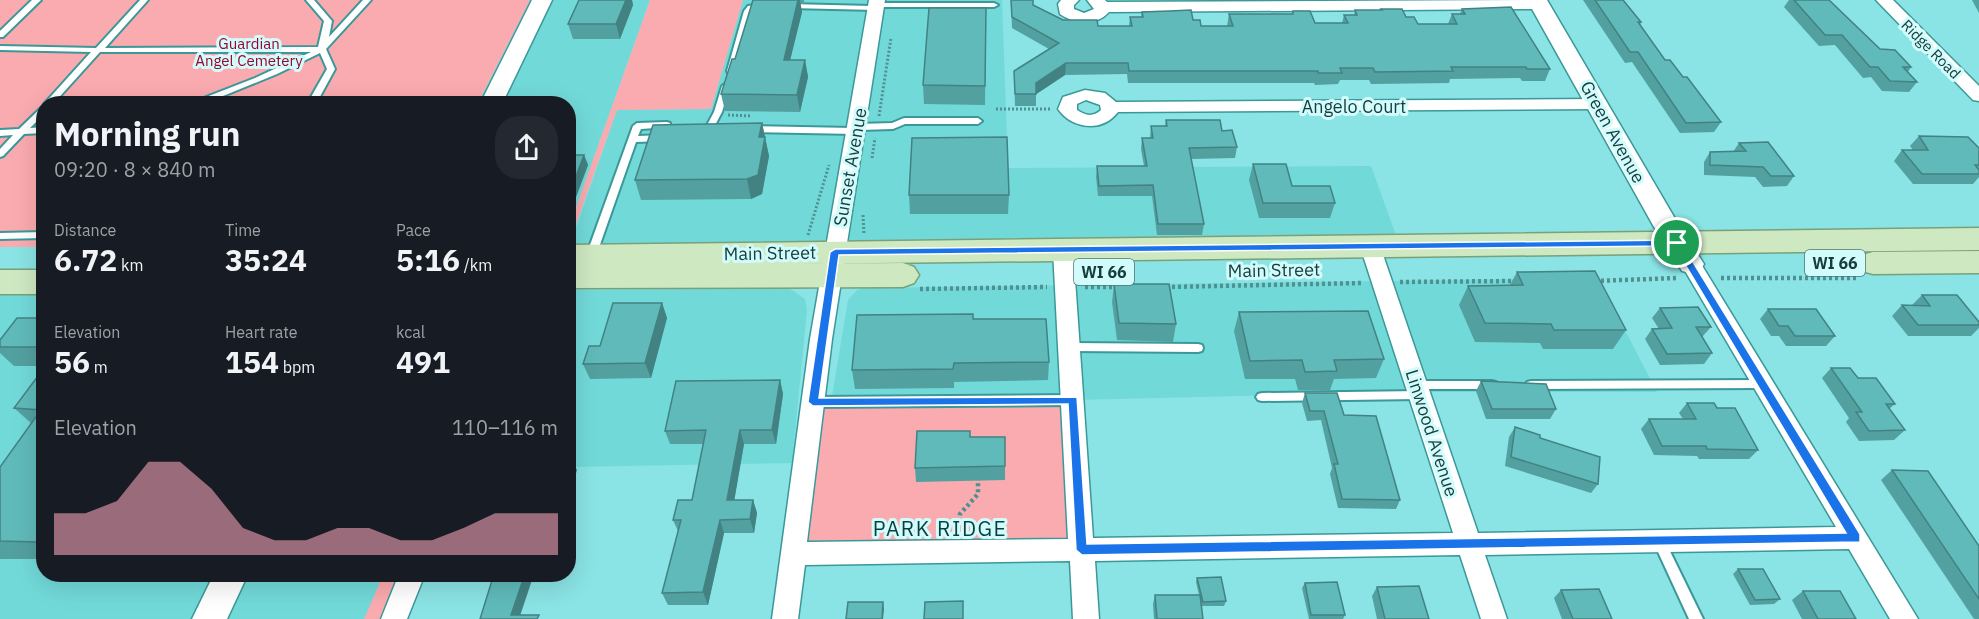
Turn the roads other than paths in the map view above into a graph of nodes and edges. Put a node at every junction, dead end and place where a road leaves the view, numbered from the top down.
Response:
1 (37, 0) edge
2 (144, 0) edge
3 (310, 0) edge
4 (367, 0) edge
5 (542, 0) edge
6 (1071, 0) edge
7 (1874, 0) edge
8 (1884, 0) edge
9 (1539, 2) edge
10 (876, 4) edge
11 (1099, 4) edge
12 (768, 6) edge
13 (780, 6) edge
14 (994, 6) dead end
15 (1905, 23) junction
16 (0, 35) edge
17 (0, 48) edge
18 (97, 50) junction
19 (322, 50) junction
20 (55, 96) edge
21 (218, 96) edge
22 (316, 96) edge
23 (495, 96) edge
24 (1979, 96) edge
25 (1598, 104) junction
26 (1110, 107) junction
27 (36, 116) edge
28 (978, 121) dead end
29 (682, 125) edge
30 (711, 127) edge
31 (739, 129) edge
32 (856, 129) junction
33 (36, 131) edge
34 (0, 133) edge
35 (20, 133) junction
36 (675, 138) edge
37 (632, 139) junction
38 (0, 154) edge
39 (36, 235) edge
40 (0, 236) edge
41 (580, 256) edge
42 (0, 259) edge
43 (36, 259) edge
44 (1977, 259) edge
45 (1683, 262) junction
46 (833, 264) junction
47 (1065, 270) junction
48 (1377, 270) junction
49 (576, 278) edge
50 (0, 282) edge
51 (36, 282) edge
52 (1070, 347) junction
53 (1198, 348) dead end
54 (1762, 384) junction
55 (1499, 385) edge
56 (1523, 385) edge
57 (1418, 390) junction
58 (1262, 397) dead end
59 (1073, 400) junction
60 (813, 402) junction
61 (1856, 538) junction
62 (1659, 541) junction
63 (1469, 544) junction
64 (1082, 550) junction
65 (794, 554) junction
66 (228, 582) edge
67 (409, 582) edge
68 (209, 619) edge
69 (393, 619) edge
70 (785, 619) edge
71 (1086, 619) edge
72 (1494, 619) edge
73 (1696, 619) edge
74 (1905, 619) edge

1 - 16 lane
2 - 18 lane
3 - 19 lane
4 - 19 lane
5 - 23 street
6 - 11 street
7 - 15 street
8 - 15 street, Ridge Road
9 - 11 street
9 - 25 street, Green Avenue
10 - 13 lane
10 - 14 lane
10 - 32 street, Sunset Avenue
12 - 30 lane
15 - 24 street, Ridge Road
17 - 18 lane
18 - 19 lane
18 - 20 lane
19 - 21 lane
19 - 22 lane
25 - 26 street, Angelo Court
25 - 45 street, Green Avenue
26 - 26 street, Angelo Court
27 - 35 lane
28 - 32 lane
29 - 37 lane
31 - 32 lane
32 - 46 street, Sunset Avenue
33 - 35 lane
34 - 35 lane
35 - 38 lane
36 - 37 lane
37 - 41 lane
39 - 40 lane
41 - 46 main road, Main Street / WI 66
42 - 43 main road
44 - 45 main road, Main Street / WI 66
45 - 48 main road, Main Street / WI 66
45 - 54 street
46 - 47 main road, Main Street / WI 66
46 - 49 main road, Main Street / WI 66
46 - 60 street, Sunset Avenue
47 - 48 main road, Main Street / WI 66
47 - 52 street
48 - 57 street, Linwood Avenue
50 - 51 main road
52 - 53 lane
52 - 59 street
54 - 56 lane
54 - 61 street
55 - 57 lane
57 - 58 lane
57 - 63 street, Linwood Avenue
59 - 60 lane
59 - 64 street
60 - 65 street, Sunset Avenue
61 - 62 street
61 - 74 street
62 - 63 street
62 - 73 lane
63 - 64 street
63 - 72 street, Linwood Avenue
64 - 65 street
64 - 71 street
65 - 70 street, Sunset Avenue
66 - 68 street
67 - 69 street

